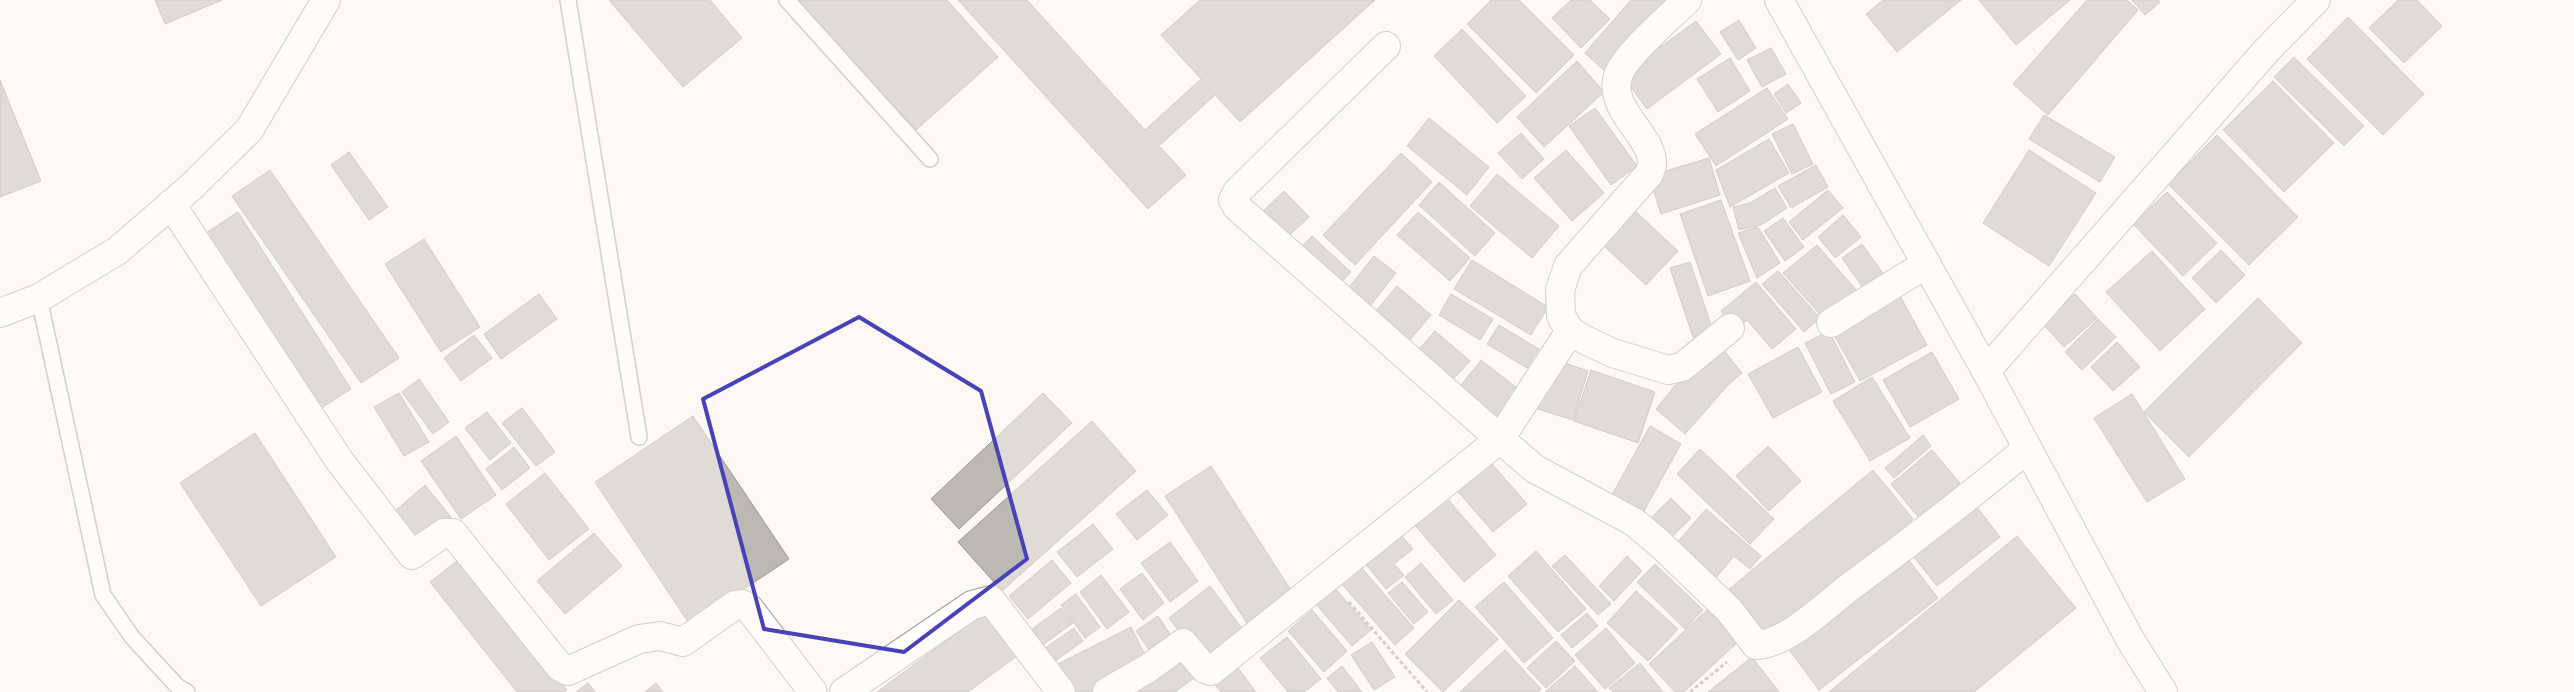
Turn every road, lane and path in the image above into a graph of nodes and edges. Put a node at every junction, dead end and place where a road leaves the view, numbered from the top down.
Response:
1 (326, 0) edge
2 (568, 0) edge
3 (787, 0) edge
4 (1687, 0) edge
5 (1779, 0) edge
6 (2316, 0) edge
7 (1386, 46) dead end
8 (930, 159) dead end
9 (171, 204) junction
10 (1926, 264) junction
11 (40, 298) junction
12 (0, 313) edge
13 (1831, 323) dead end
14 (1730, 328) dead end
15 (1570, 331) junction
16 (1986, 371) junction
17 (638, 437) dead end
18 (1500, 439) junction
19 (2027, 449) junction
20 (1329, 578) junction
21 (1756, 646) junction
22 (187, 692) edge
23 (813, 692) edge
24 (844, 692) edge
25 (1061, 692) edge
26 (1107, 692) edge
27 (1427, 692) edge
28 (1690, 692) edge
29 (2162, 692) edge

1 - 9 street
2 - 17 lane
3 - 8 lane
4 - 15 street
5 - 10 street
6 - 16 street
7 - 18 street
9 - 11 street
9 - 23 street
10 - 13 street
10 - 16 street
11 - 12 street
11 - 22 lane
14 - 15 street
15 - 18 street
16 - 19 street
18 - 20 street
18 - 21 street
19 - 21 street
19 - 29 street
20 - 26 street
20 - 27 path
21 - 28 path
24 - 25 street

